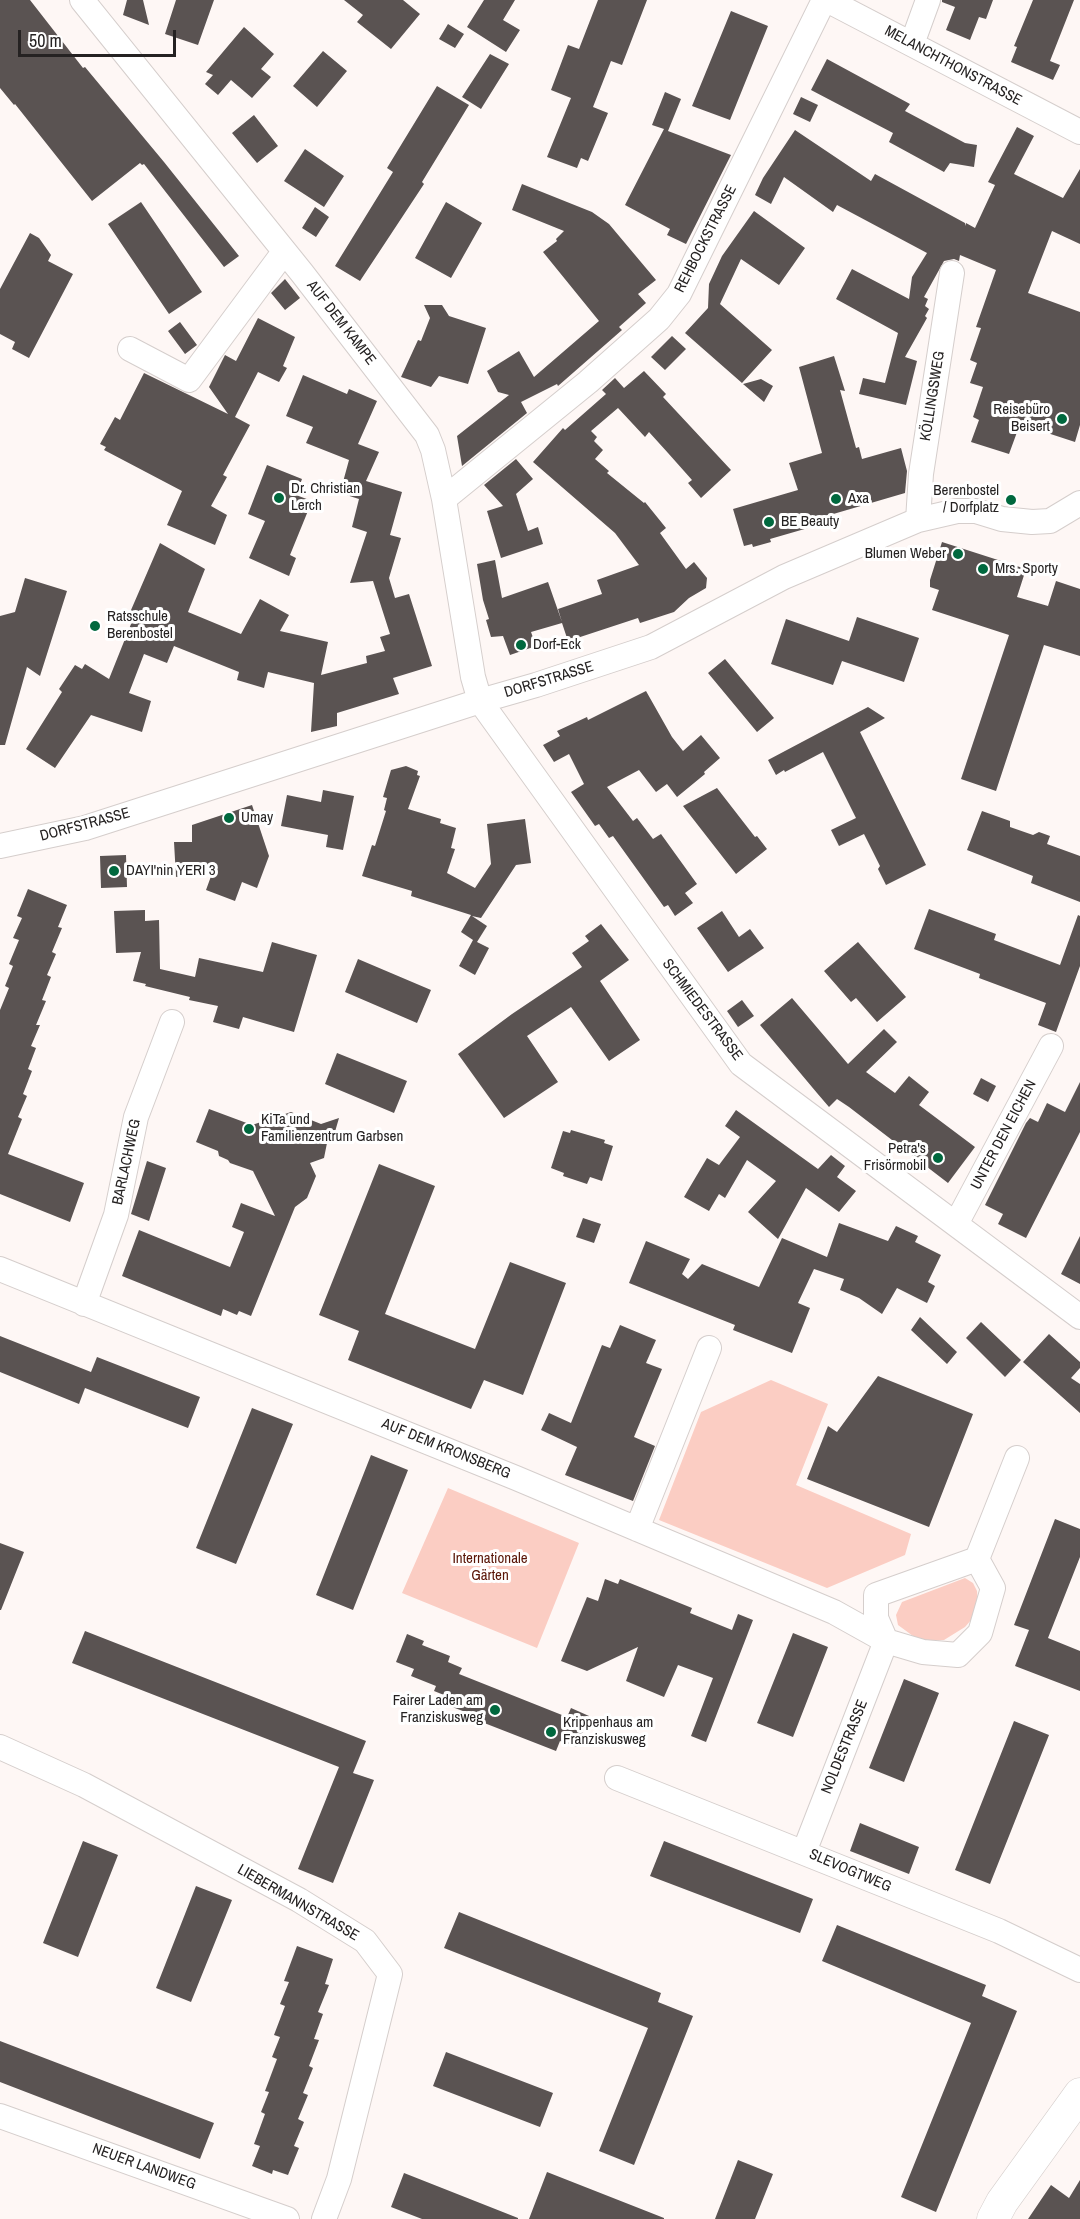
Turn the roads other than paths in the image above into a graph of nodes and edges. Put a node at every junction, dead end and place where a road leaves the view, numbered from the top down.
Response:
1 (82, 0) edge
2 (825, 0) edge
3 (928, 0) edge
4 (912, 44) junction
5 (1080, 132) edge
6 (284, 252) junction
7 (952, 273) dead end
8 (130, 349) dead end
9 (444, 499) junction
10 (1080, 502) edge
11 (918, 520) junction
12 (480, 701) junction
13 (0, 846) edge
14 (172, 1022) dead end
15 (1051, 1046) dead end
16 (956, 1224) junction
17 (0, 1269) edge
18 (84, 1304) junction
19 (1080, 1317) edge
20 (709, 1348) dead end
21 (1017, 1458) dead end
22 (637, 1529) junction
23 (977, 1559) junction
24 (886, 1641) junction
25 (0, 1746) edge
26 (617, 1778) dead end
27 (804, 1852) junction
28 (1080, 1970) edge
29 (1080, 2094) edge
30 (0, 2116) edge
31 (287, 2219) edge
32 (324, 2219) edge
33 (993, 2219) edge

1 - 6 street, AUF DEM KAMPE
2 - 4 street, MELANCHTHONSTRASSE
2 - 9 street, REHBOCKSTRASSE
3 - 4 street
4 - 5 street, MELANCHTHONSTRASSE
6 - 8 street
6 - 9 street, AUF DEM KAMPE
7 - 11 street, KÖLLINGSWEG
9 - 12 street, AUF DEM KAMPE
10 - 11 street, DORFSTRASSE
11 - 12 street, DORFSTRASSE
12 - 13 street, DORFSTRASSE
12 - 16 street, SCHMIEDESTRASSE
14 - 18 street, BARLACHWEG
15 - 16 street, UNTER DEN EICHEN
16 - 19 street, SCHMIEDESTRASSE
17 - 18 street, AUF DEM KRONSBERG
18 - 22 street, AUF DEM KRONSBERG
20 - 22 street
21 - 23 street
22 - 24 street, AUF DEM KRONSBERG
23 - 24 street
23 - 24 street
24 - 27 street, NOLDESTRASSE
25 - 32 street, LIEBERMANNSTRASSE
26 - 27 street, SLEVOGTWEG
27 - 28 street, SLEVOGTWEG
29 - 33 street
30 - 31 street, NEUER LANDWEG

